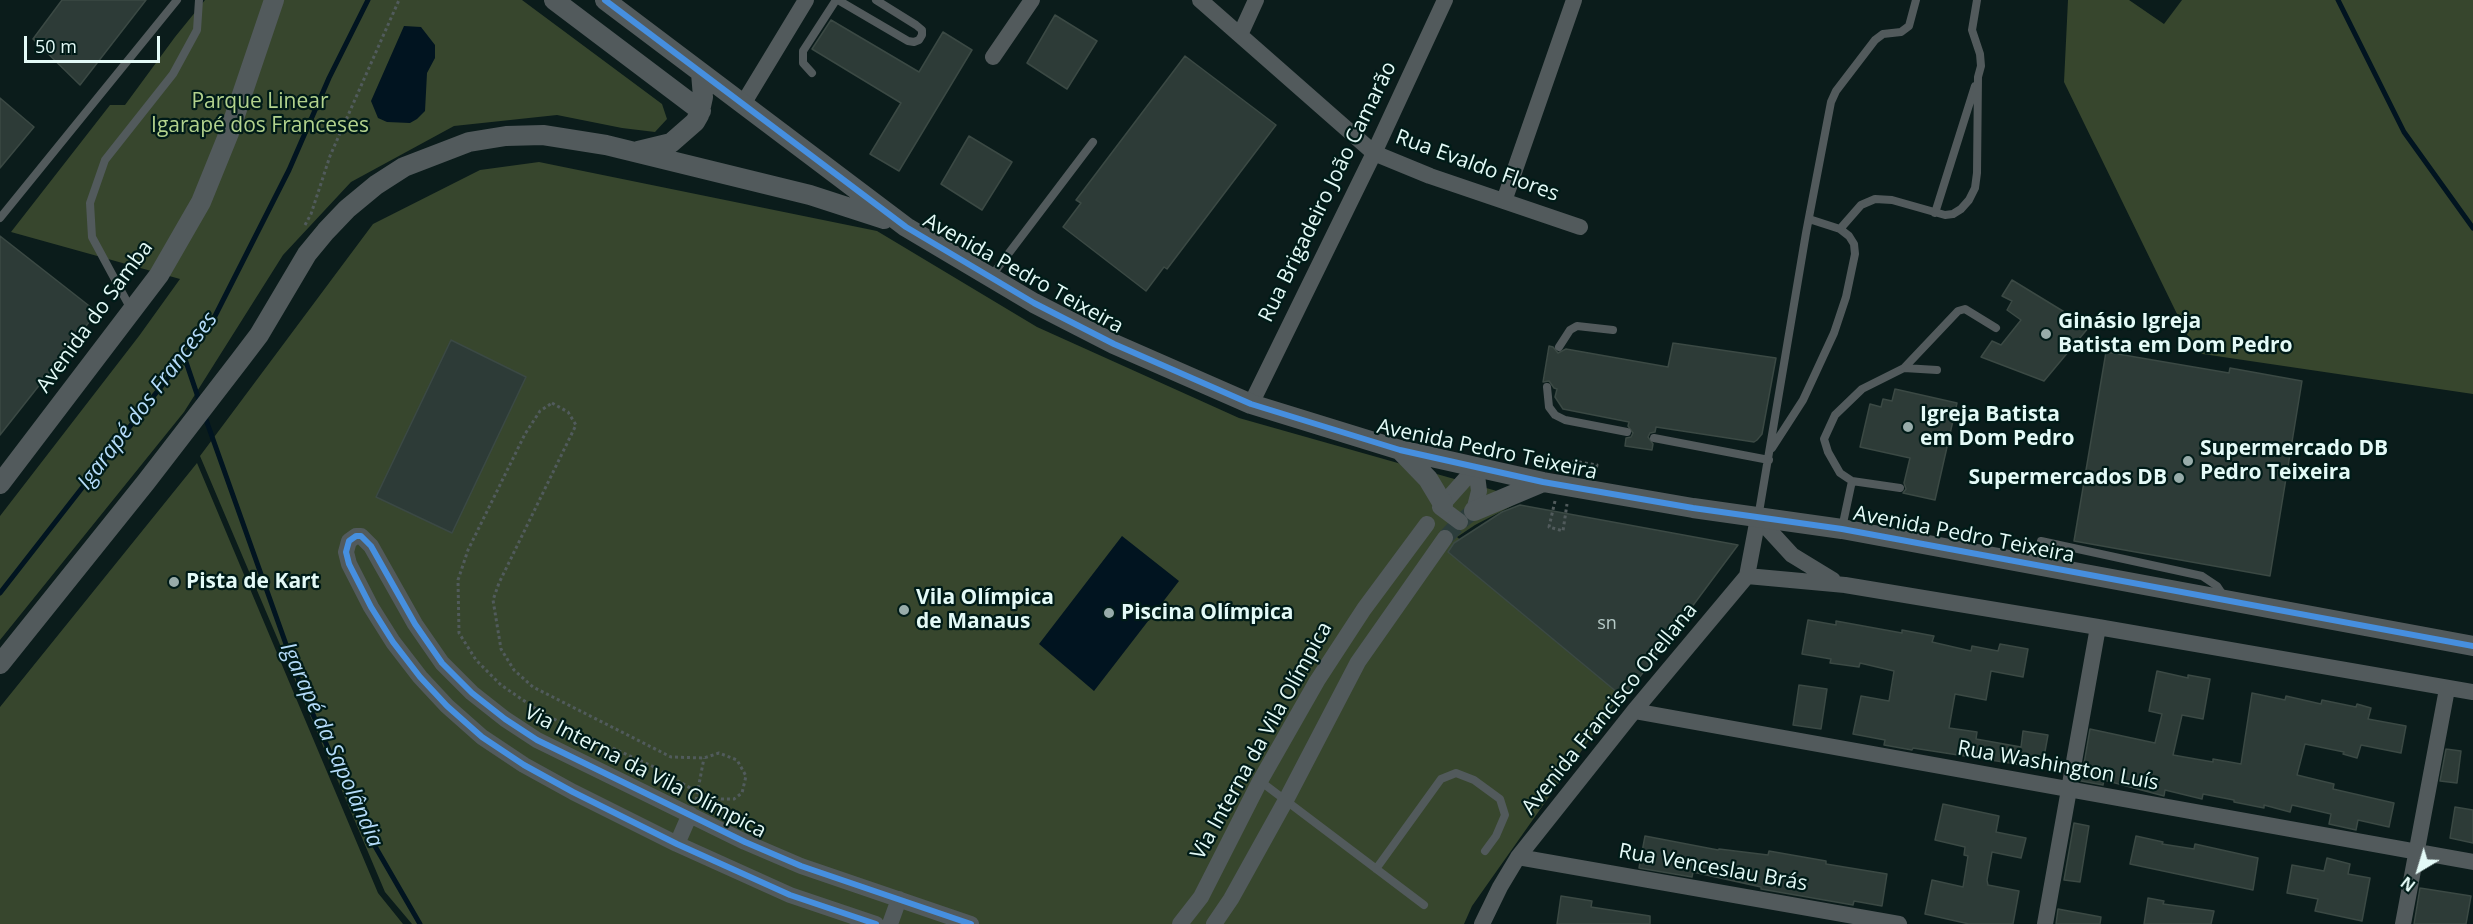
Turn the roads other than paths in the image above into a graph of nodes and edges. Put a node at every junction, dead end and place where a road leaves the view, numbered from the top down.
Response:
1 (177, 0) edge
2 (199, 0) edge
3 (274, 0) edge
4 (554, 0) edge
5 (605, 0) edge
6 (806, 0) edge
7 (837, 0) edge
8 (876, 0) edge
9 (1032, 0) edge
10 (1200, 0) edge
11 (1256, 0) edge
12 (1445, 0) edge
13 (1574, 0) edge
14 (1916, 0) edge
15 (1977, 0) edge
16 (1240, 35) junction
17 (993, 57) dead end
18 (701, 73) junction
19 (812, 73) dead end
20 (1978, 77) junction
21 (743, 104) junction
22 (701, 111) junction
23 (1093, 142) dead end
24 (632, 151) junction
25 (1374, 153) junction
26 (1504, 201) junction
27 (1935, 213) junction
28 (0, 218) edge
29 (1809, 219) junction
30 (906, 227) junction
31 (1580, 227) dead end
32 (1840, 229) junction
33 (990, 278) junction
34 (132, 311) junction
35 (1996, 328) dead end
36 (1613, 330) dead end
37 (1559, 347) dead end
38 (1904, 368) junction
39 (1937, 370) dead end
40 (1547, 387) dead end
41 (1251, 404) junction
42 (1627, 432) dead end
43 (1654, 438) dead end
44 (1400, 450) junction
45 (1769, 455) junction
46 (1476, 467) junction
47 (1851, 481) junction
48 (1551, 483) junction
49 (0, 484) edge
50 (1900, 488) dead end
51 (1441, 506) junction
52 (1467, 516) junction
53 (1758, 518) junction
54 (1427, 524) dead end
55 (1842, 529) junction
56 (1445, 538) tunnel mouth
57 (2041, 541) dead end
58 (1747, 576) junction
59 (1845, 585) junction
60 (2227, 601) junction
61 (2098, 627) junction
62 (2473, 646) edge
63 (1335, 652) junction
64 (1358, 663) junction
65 (0, 664) edge
66 (2447, 689) junction
67 (2473, 692) edge
68 (1634, 711) junction
69 (537, 740) junction
70 (524, 765) junction
71 (1260, 781) junction
72 (2069, 791) junction
73 (1286, 800) junction
74 (690, 814) junction
75 (677, 844) junction
76 (1485, 851) dead end
77 (2416, 853) junction
78 (1518, 857) junction
79 (2473, 862) edge
80 (1376, 869) junction
81 (898, 899) junction
82 (1425, 905) dead end
83 (876, 924) edge
84 (890, 924) edge
85 (970, 924) edge
86 (1180, 924) edge
87 (1214, 924) edge
88 (1482, 924) edge
89 (1899, 924) edge
90 (2045, 924) edge
91 (2403, 924) edge

1 - 28 lane
2 - 34 lane
3 - 34 street, Avenida do Samba
4 - 22 street
5 - 18 street, Avenida Pedro Teixeira
6 - 21 street
7 - 8 lane
7 - 19 lane
9 - 17 street
10 - 16 street, Rua Evaldo Flores
11 - 16 street
12 - 25 street, Rua Brigadeiro João Camarão
13 - 26 street
14 - 29 lane
15 - 20 lane
16 - 25 street, Rua Evaldo Flores
18 - 21 street, Avenida Pedro Teixeira
18 - 22 street
20 - 27 lane
20 - 27 lane
21 - 30 street, Avenida Pedro Teixeira
22 - 24 street
23 - 33 lane
24 - 30 street
24 - 65 street
25 - 26 street, Rua Evaldo Flores
25 - 41 street, Rua Brigadeiro João Camarão
26 - 31 street, Rua Evaldo Flores
27 - 32 lane
29 - 32 lane
29 - 45 lane
30 - 33 street, Avenida Pedro Teixeira
32 - 45 lane
33 - 41 street, Avenida Pedro Teixeira
34 - 49 street, Avenida do Samba
35 - 38 lane
36 - 37 lane
38 - 39 lane
38 - 47 lane
40 - 42 lane
41 - 44 street, Avenida Pedro Teixeira
43 - 45 lane
44 - 46 street, Avenida Pedro Teixeira
44 - 51 street
45 - 53 lane
46 - 48 street, Avenida Pedro Teixeira
46 - 51 street, Avenida Pedro Teixeira
46 - 52 street, Avenida Pedro Teixeira
47 - 50 lane
47 - 55 lane
48 - 52 street
48 - 53 street, Avenida Pedro Teixeira
51 - 52 street
53 - 55 street, Avenida Pedro Teixeira
53 - 58 street, Avenida Francisco Orellana
53 - 59 street
54 - 63 street, Via Interna da Vila Olímpica
55 - 60 street, Avenida Pedro Teixeira
56 - 64 street
57 - 60 lane
58 - 59 street
58 - 68 street, Avenida Francisco Orellana
59 - 61 street
60 - 62 street, Avenida Pedro Teixeira
61 - 66 street
61 - 72 street
63 - 64 street
63 - 71 street, Via Interna da Vila Olímpica
64 - 73 street
66 - 67 street
66 - 77 street
68 - 72 street, Rua Washington Luís
68 - 78 street, Avenida Francisco Orellana
69 - 70 street
69 - 70 street, Via Interna da Vila Olímpica
69 - 74 street, Via Interna da Vila Olímpica
70 - 75 street, Via Interna da Vila Olímpica
71 - 73 lane
71 - 86 street, Via Interna da Vila Olímpica
72 - 77 street, Rua Washington Luís
72 - 90 street
73 - 80 lane
73 - 87 street
74 - 75 street
74 - 81 street, Via Interna da Vila Olímpica
75 - 83 street, Via Interna da Vila Olímpica
76 - 80 lane
77 - 79 street, Rua Washington Luís
77 - 91 street
78 - 88 street, Avenida Francisco Orellana
78 - 89 street, Rua Venceslau Brás
80 - 82 lane
81 - 84 street
81 - 85 street, Via Interna da Vila Olímpica

